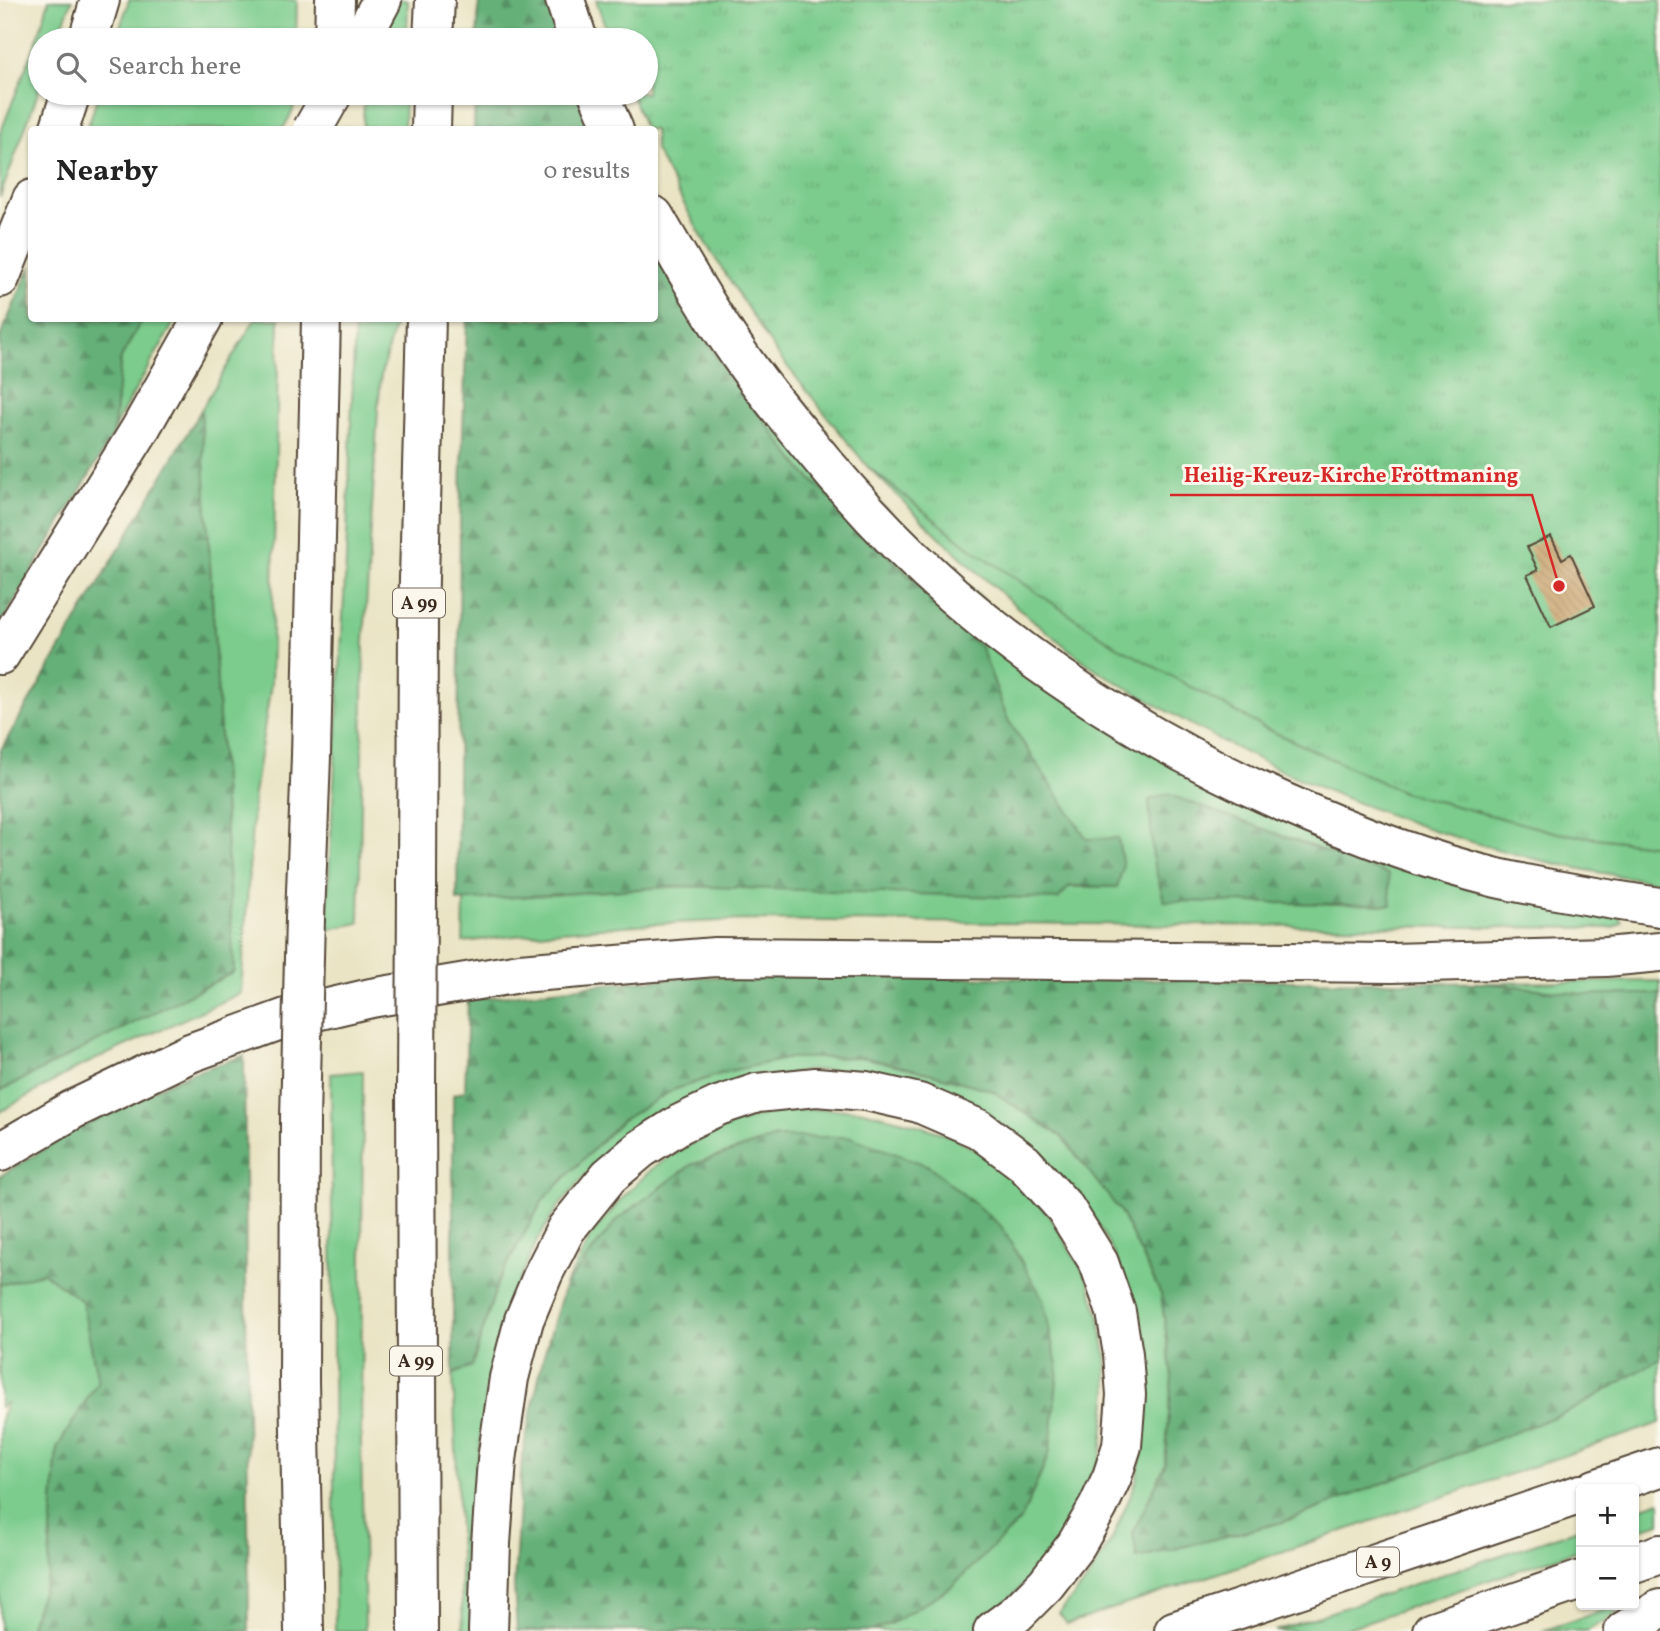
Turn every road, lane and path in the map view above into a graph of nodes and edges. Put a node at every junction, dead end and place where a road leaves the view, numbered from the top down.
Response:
1 (100, 0) edge
2 (335, 0) edge
3 (382, 0) edge
4 (435, 0) edge
5 (565, 0) edge
6 (92, 28) edge
7 (334, 28) edge
8 (367, 28) edge
9 (434, 28) edge
10 (574, 28) edge
11 (67, 105) edge
12 (326, 105) edge
13 (331, 105) edge
14 (432, 105) edge
15 (603, 105) edge
16 (61, 126) edge
17 (314, 126) edge
18 (329, 126) edge
19 (431, 126) edge
20 (612, 126) edge
21 (28, 209) edge
22 (658, 223) edge
23 (0, 278) edge
24 (201, 322) edge
25 (321, 322) edge
26 (426, 322) edge
27 (0, 655) edge
28 (1660, 907) edge
29 (1660, 952) edge
30 (0, 1152) edge
31 (1660, 1467) edge
32 (1610, 1484) edge
33 (1576, 1496) edge
34 (1660, 1554) edge
35 (1639, 1561) edge
36 (1576, 1582) edge
37 (1660, 1609) edge
38 (304, 1631) edge
39 (418, 1631) edge
40 (488, 1631) edge
41 (993, 1631) edge
42 (1174, 1631) edge
43 (1432, 1631) edge
44 (1624, 1631) edge

1 - 6 highway
2 - 7 highway
3 - 8 highway
4 - 9 highway
5 - 10 highway
11 - 16 highway
12 - 17 highway, bridge
13 - 18 highway
14 - 19 highway
15 - 20 highway
21 - 23 highway
22 - 28 highway
24 - 27 highway
25 - 38 highway, bridge
26 - 39 highway, A 99, bridge
29 - 30 highway
31 - 32 highway
33 - 42 highway, A 9
34 - 35 highway
36 - 43 highway
37 - 44 highway
40 - 41 highway

